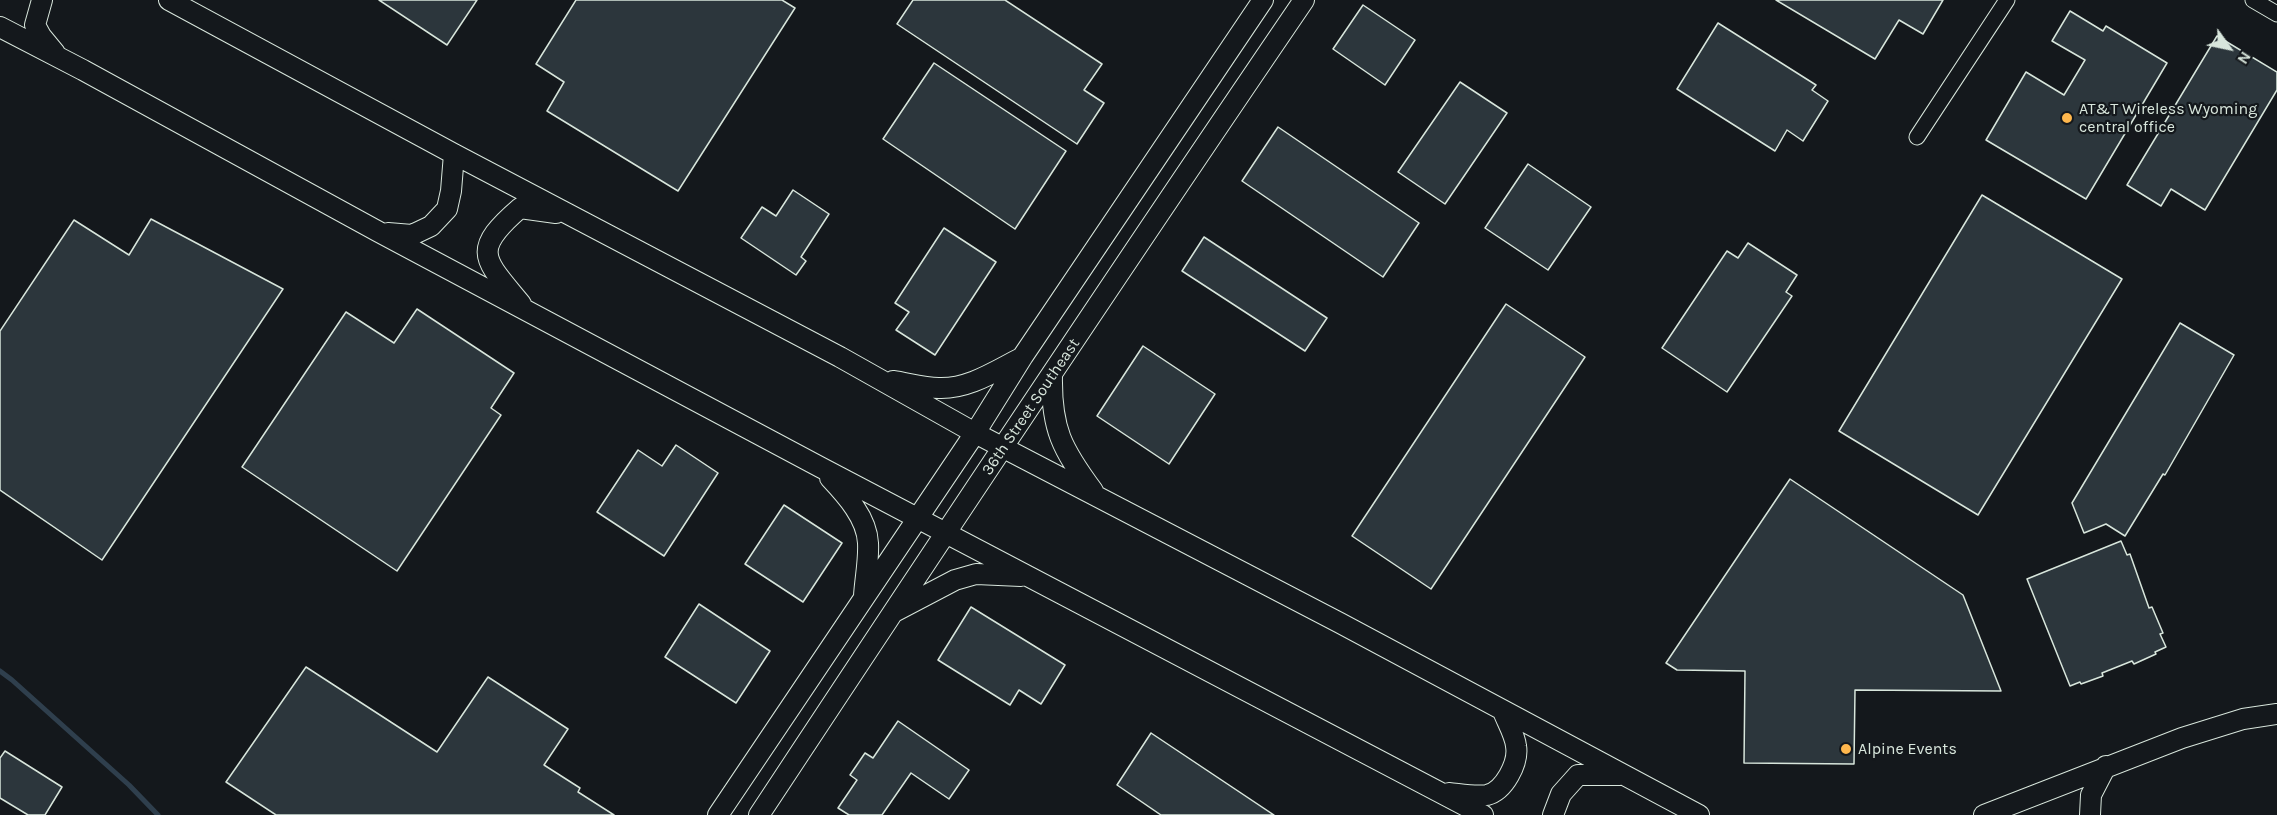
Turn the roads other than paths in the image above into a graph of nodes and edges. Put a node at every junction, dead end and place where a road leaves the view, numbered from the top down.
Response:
1 (42, 0) edge
2 (169, 0) edge
3 (1263, 0) edge
4 (1304, 0) edge
5 (2007, 0) edge
6 (2253, 0) edge
7 (2277, 14) edge
8 (0, 27) edge
9 (57, 56) junction
10 (1917, 137) dead end
11 (453, 154) junction
12 (570, 215) junction
13 (379, 232) junction
14 (527, 311) junction
15 (1023, 356) junction
16 (1053, 375) junction
17 (879, 379) junction
18 (975, 433) junction
19 (1004, 448) junction
20 (820, 467) junction
21 (1097, 496) junction
22 (918, 517) junction
23 (945, 532) junction
24 (1026, 576) junction
25 (864, 596) junction
26 (892, 613) junction
27 (1503, 711) junction
28 (2277, 714) edge
29 (2106, 766) junction
30 (1623, 775) junction
31 (1443, 793) junction
32 (1993, 814) edge
33 (718, 815) edge
34 (759, 815) edge
35 (1483, 815) edge
36 (1553, 815) edge
37 (1699, 815) edge
38 (2090, 815) edge

1 - 9 street
2 - 11 street
3 - 15 street, 36th Street Southeast
4 - 16 street, 36th Street Southeast
5 - 10 street
6 - 7 street
8 - 9 street
9 - 13 street
11 - 12 street
11 - 13 street
12 - 14 street
12 - 17 street
13 - 14 street
14 - 20 street
15 - 17 street
15 - 18 street, 36th Street Southeast
16 - 19 street, 36th Street Southeast
16 - 21 street
17 - 18 street
18 - 19 street
18 - 22 street, 36th Street Southeast
19 - 21 street
19 - 23 street, 36th Street Southeast
20 - 22 street
20 - 25 street
21 - 27 street
22 - 23 street
22 - 25 street, 36th Street Southeast
23 - 24 street
23 - 26 street, 36th Street Southeast
24 - 26 street
24 - 31 street
25 - 33 street, 36th Street Southeast
26 - 34 street, 36th Street Southeast
27 - 30 street
27 - 31 street
28 - 29 street
29 - 32 street
29 - 38 street
30 - 36 street
30 - 37 street
31 - 35 street

